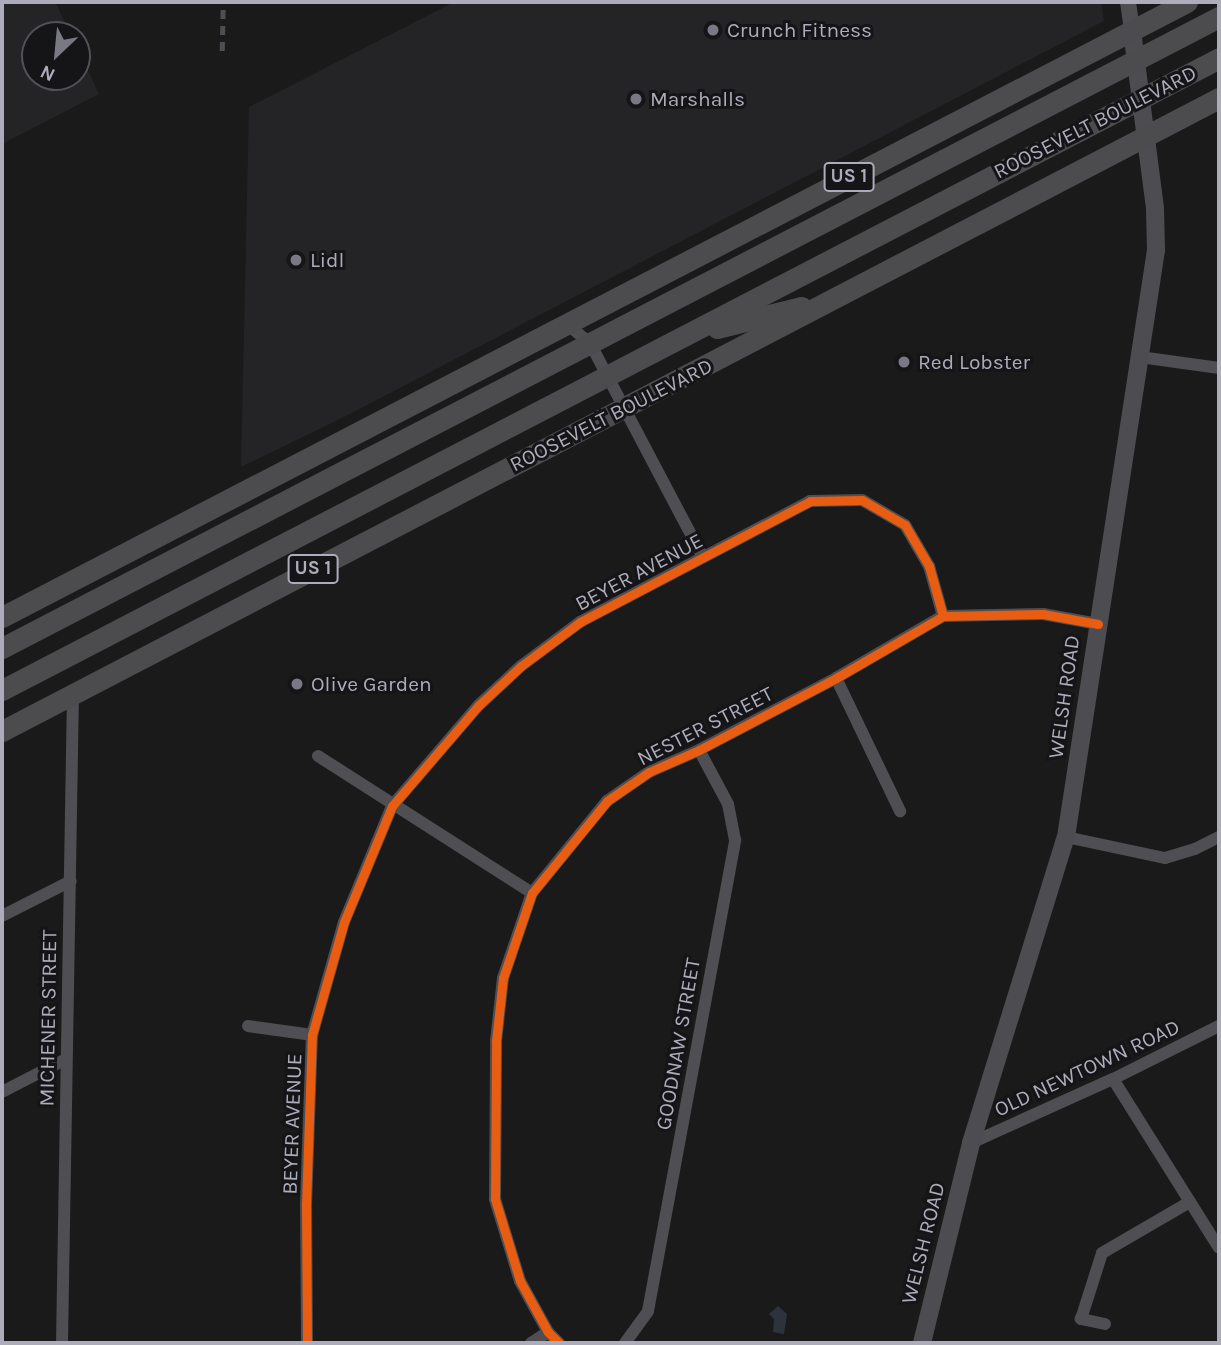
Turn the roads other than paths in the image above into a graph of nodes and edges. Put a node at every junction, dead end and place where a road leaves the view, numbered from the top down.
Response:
1 (1128, 2) edge
2 (1187, 2) edge
3 (1219, 17) edge
4 (1132, 30) junction
5 (1219, 58) edge
6 (1136, 61) junction
7 (1141, 99) junction
8 (1219, 99) edge
9 (1146, 137) junction
10 (849, 209) junction
11 (725, 242) junction
12 (836, 298) junction
13 (589, 312) junction
14 (567, 324) junction
15 (681, 338) junction
16 (590, 343) junction
17 (1140, 357) junction
18 (1219, 368) edge
19 (608, 376) junction
20 (625, 408) junction
21 (703, 557) junction
22 (48, 593) junction
23 (943, 616) junction
24 (2, 617) edge
25 (1098, 624) junction
26 (2, 633) edge
27 (2, 648) edge
28 (46, 667) junction
29 (835, 678) junction
30 (2, 690) edge
31 (73, 694) junction
32 (2, 705) edge
33 (2, 731) edge
34 (699, 750) junction
35 (318, 756) dead end
36 (392, 806) junction
37 (900, 811) dead end
38 (1066, 837) junction
39 (1219, 837) edge
40 (71, 881) junction
41 (532, 893) junction
42 (2, 916) edge
43 (247, 1026) dead end
44 (1219, 1026) edge
45 (312, 1035) junction
46 (66, 1059) junction
47 (1113, 1079) junction
48 (2, 1092) edge
49 (971, 1143) junction
50 (1188, 1203) junction
51 (1219, 1248) edge
52 (1105, 1324) dead end
53 (548, 1332) junction
54 (62, 1343) edge
55 (307, 1343) edge
56 (531, 1343) edge
57 (559, 1343) edge
58 (625, 1343) edge
59 (922, 1343) edge

1 - 4 street, WELSH ROAD
2 - 4 highway, US 1
3 - 6 highway, ROOSEVELT BOULEVARD / US 1
4 - 6 main road, WELSH ROAD
4 - 11 highway, US 1
5 - 7 highway, ROOSEVELT BOULEVARD / US 1
6 - 7 main road, WELSH ROAD
6 - 10 highway, ROOSEVELT BOULEVARD / US 1
7 - 9 main road, WELSH ROAD
7 - 15 highway, ROOSEVELT BOULEVARD / US 1
8 - 9 highway, ROOSEVELT BOULEVARD / US 1
9 - 12 highway, ROOSEVELT BOULEVARD / US 1
9 - 17 main road, WELSH ROAD
10 - 11 highway
10 - 16 highway, ROOSEVELT BOULEVARD / US 1
11 - 13 highway, US 1
12 - 15 highway
12 - 20 highway, ROOSEVELT BOULEVARD / US 1
13 - 14 highway, US 1
13 - 16 street
14 - 16 street
14 - 22 highway, US 1
15 - 19 highway, ROOSEVELT BOULEVARD / US 1
16 - 19 street
16 - 27 highway, ROOSEVELT BOULEVARD / US 1
17 - 18 street
17 - 25 main road, WELSH ROAD
19 - 20 street
19 - 28 highway, ROOSEVELT BOULEVARD / US 1
20 - 21 street
20 - 31 highway, ROOSEVELT BOULEVARD / US 1
21 - 23 street, BEYER AVENUE
21 - 36 street, BEYER AVENUE
22 - 24 highway, US 1
22 - 26 highway
23 - 25 street, NESTER STREET
23 - 29 street, NESTER STREET
25 - 38 main road, WELSH ROAD
28 - 30 highway, ROOSEVELT BOULEVARD / US 1
28 - 32 highway
29 - 34 street, NESTER STREET
29 - 37 street
31 - 33 highway, ROOSEVELT BOULEVARD / US 1
31 - 40 street, MICHENER STREET
34 - 41 street, NESTER STREET
34 - 58 street, GOODNAW STREET
35 - 36 street
36 - 41 street
36 - 45 street, BEYER AVENUE
38 - 39 street
38 - 49 main road, WELSH ROAD
40 - 42 street
40 - 46 street, MICHENER STREET
41 - 53 street, NESTER STREET
43 - 45 street
44 - 47 street, OLD NEWTOWN ROAD
45 - 55 street, BEYER AVENUE
46 - 48 street
46 - 54 street, MICHENER STREET
47 - 49 street, OLD NEWTOWN ROAD
47 - 50 street
49 - 59 main road, WELSH ROAD
50 - 51 street
50 - 52 street
53 - 56 street
53 - 57 street, NESTER STREET

